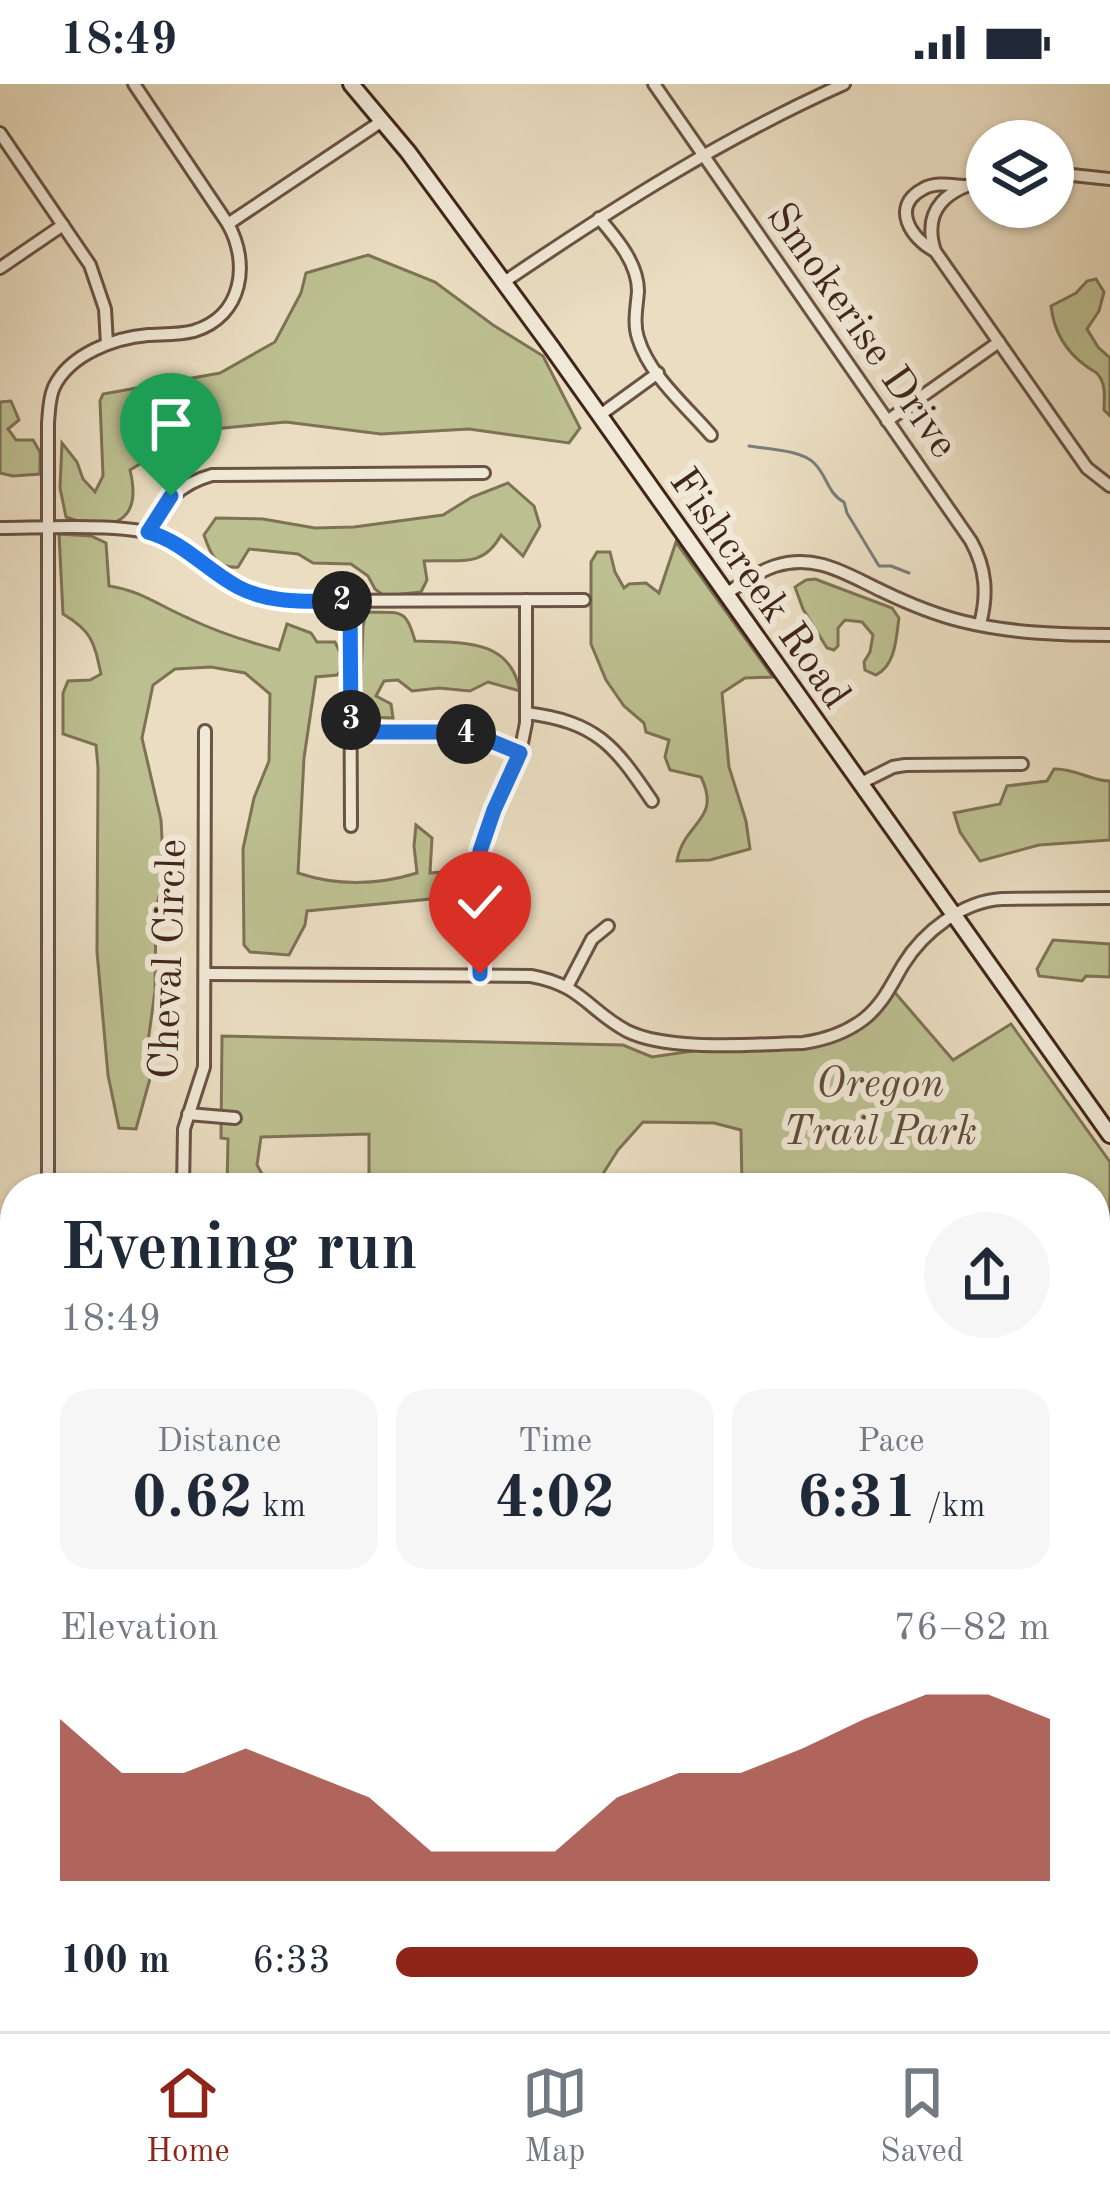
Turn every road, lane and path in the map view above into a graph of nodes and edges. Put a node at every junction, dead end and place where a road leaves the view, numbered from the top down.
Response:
1 (134, 84) edge
2 (351, 84) edge
3 (654, 84) edge
4 (844, 84) edge
5 (813, 90) edge
6 (382, 121) junction
7 (0, 133) edge
8 (702, 154) junction
9 (1074, 175) edge
10 (1110, 179) edge
11 (964, 186) joint
12 (599, 218) junction
13 (228, 224) junction
14 (63, 225) junction
15 (935, 251) junction
16 (0, 268) edge
17 (504, 283) junction
18 (999, 342) junction
19 (107, 344) junction
20 (658, 373) junction
21 (599, 416) junction
22 (887, 421) junction
23 (711, 435) dead end
24 (484, 473) dead end
25 (1110, 486) edge
26 (0, 528) edge
27 (49, 528) junction
28 (148, 532) junction
29 (727, 594) junction
30 (526, 600) junction
31 (584, 600) dead end
32 (350, 601) junction
33 (980, 624) junction
34 (1110, 635) edge
35 (526, 712) junction
36 (205, 731) dead end
37 (351, 732) junction
38 (520, 753) junction
39 (1022, 764) dead end
40 (862, 782) junction
41 (652, 802) dead end
42 (351, 826) dead end
43 (1110, 898) edge
44 (954, 916) junction
45 (608, 926) dead end
46 (205, 974) junction
47 (480, 974) junction
48 (567, 987) junction
49 (188, 1114) junction
50 (235, 1118) dead end
51 (1110, 1135) edge
52 (48, 1173) edge
53 (182, 1173) edge

1 - 13 street
2 - 6 main road, Fishcreek Road
3 - 8 street, Smokerise Drive
4 - 5 street
5 - 8 street
6 - 13 street
6 - 17 main road, Fishcreek Road
7 - 14 street
8 - 12 street
8 - 22 street, Smokerise Drive
9 - 10 street
11 - 15 street
11 - 15 street
12 - 17 street
12 - 20 street
13 - 19 street
14 - 16 street
14 - 19 street
15 - 18 street
17 - 21 main road, Fishcreek Road
18 - 22 street
18 - 25 street
19 - 27 street
20 - 21 street
20 - 23 street
21 - 29 main road, Fishcreek Road
22 - 33 street, Smokerise Drive
24 - 28 street
26 - 27 street
27 - 28 street
27 - 52 street
28 - 32 street
29 - 33 street
29 - 40 main road, Fishcreek Road
30 - 31 street
30 - 32 street
30 - 35 street
32 - 37 street
33 - 34 street
35 - 38 street
35 - 41 street
36 - 46 street, Cheval Circle
37 - 38 street
37 - 42 street
38 - 47 street
39 - 40 street
40 - 44 main road, Fishcreek Road
43 - 44 street
44 - 48 street
44 - 51 main road, Fishcreek Road
45 - 48 street
46 - 47 street
46 - 49 street, Cheval Circle
47 - 48 street
49 - 50 street
49 - 53 street, Cheval Circle

